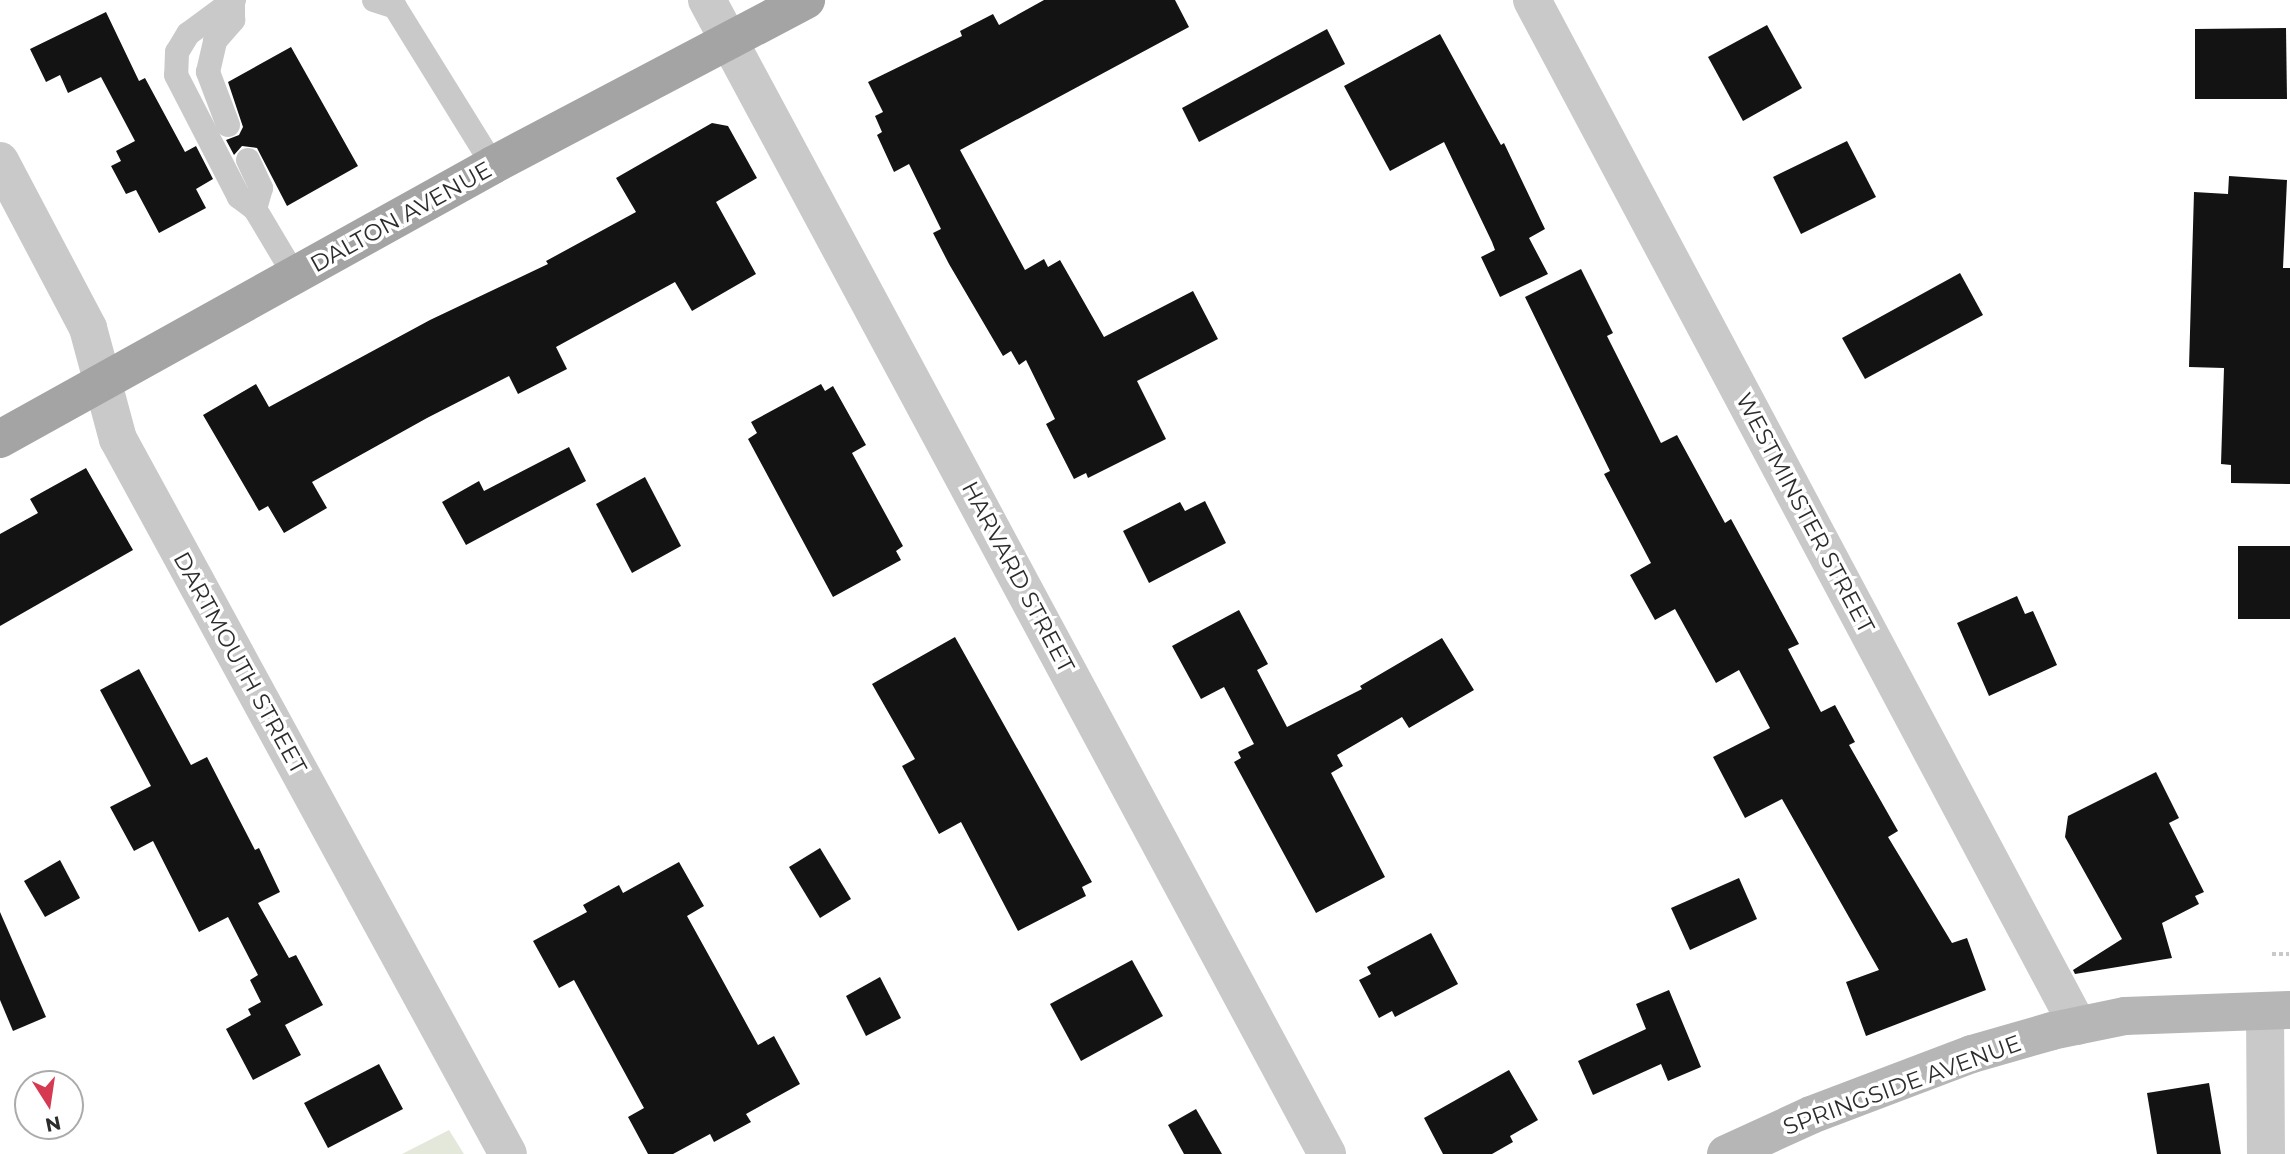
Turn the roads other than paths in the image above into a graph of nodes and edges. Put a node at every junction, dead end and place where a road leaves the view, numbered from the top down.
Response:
1 (233, 0) edge
2 (707, 0) edge
3 (806, 0) edge
4 (1532, 0) edge
5 (385, 4) edge
6 (730, 41) junction
7 (228, 125) dead end
8 (248, 160) dead end
9 (0, 161) edge
10 (493, 166) junction
11 (255, 209) junction
12 (295, 276) junction
13 (105, 381) junction
14 (0, 439) edge
15 (2278, 1010) edge
16 (2078, 1026) junction
17 (508, 1154) edge
18 (1327, 1154) edge
19 (1726, 1154) edge
20 (2266, 1154) edge

1 - 7 lane
1 - 11 lane
2 - 6 street, HARVARD STREET
3 - 6 main road, DALTON AVENUE
4 - 16 street, WESTMINSTER STREET
5 - 10 lane
6 - 10 main road, DALTON AVENUE
6 - 18 street, HARVARD STREET
8 - 11 lane
9 - 13 street, DARTMOUTH STREET
10 - 12 main road, DALTON AVENUE
11 - 12 lane
12 - 13 main road, DALTON AVENUE
13 - 14 main road, DALTON AVENUE
13 - 17 street, DARTMOUTH STREET
15 - 16 street, SPRINGSIDE AVENUE
15 - 20 street
16 - 19 street, SPRINGSIDE AVENUE

